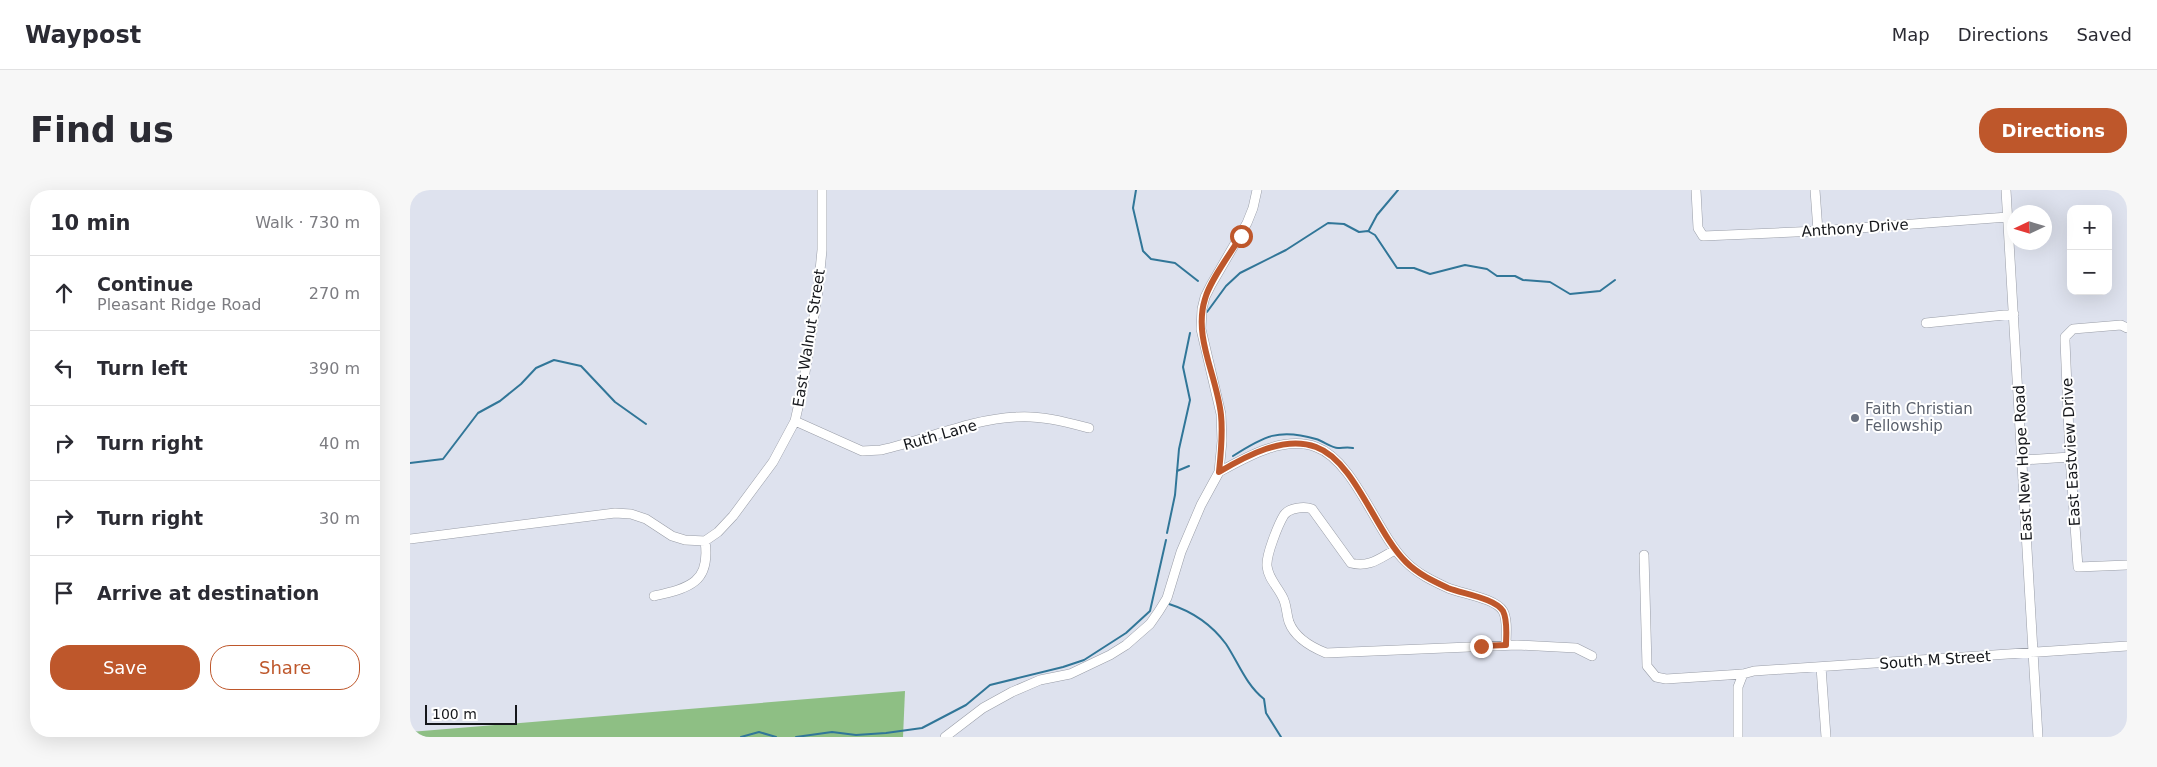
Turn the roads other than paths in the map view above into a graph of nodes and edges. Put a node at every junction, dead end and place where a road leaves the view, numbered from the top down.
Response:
1 (822, 190) edge
2 (1256, 190) edge
3 (1696, 190) edge
4 (1815, 190) edge
5 (2006, 190) edge
6 (2007, 205) edge
7 (2007, 217) edge
8 (1818, 231) junction
9 (2010, 250) edge
10 (2014, 314) junction
11 (1926, 323) dead end
12 (2127, 328) edge
13 (795, 421) junction
14 (1089, 428) dead end
15 (2070, 458) junction
16 (2023, 460) junction
17 (1219, 472) junction
18 (410, 539) edge
19 (705, 541) junction
20 (1395, 550) junction
21 (1644, 555) dead end
22 (2127, 565) edge
23 (654, 596) dead end
24 (1506, 645) junction
25 (2127, 646) edge
26 (2033, 653) junction
27 (1592, 656) dead end
28 (1821, 667) junction
29 (1743, 674) junction
30 (945, 737) edge
31 (1738, 737) edge
32 (1826, 737) edge
33 (2038, 737) edge

1 - 13 street, East Walnut Street
2 - 17 street
3 - 8 street, Anthony Drive
4 - 8 street
5 - 6 street, East New Hope Road
7 - 8 street, Anthony Drive
9 - 10 street, East New Hope Road
10 - 11 street
10 - 16 street, East New Hope Road
12 - 15 street, East Eastview Drive
13 - 14 street, Ruth Lane
13 - 19 street, East Walnut Street
15 - 16 street
15 - 22 street, East Eastview Drive
16 - 26 street, East New Hope Road
17 - 20 street
17 - 30 street
18 - 19 street
19 - 23 street
20 - 24 street
20 - 24 street
21 - 29 street, South M Street
24 - 27 street
25 - 26 street, South M Street
26 - 28 street, South M Street
26 - 33 street, East New Hope Road
28 - 29 street, South M Street
28 - 32 street
29 - 31 street

